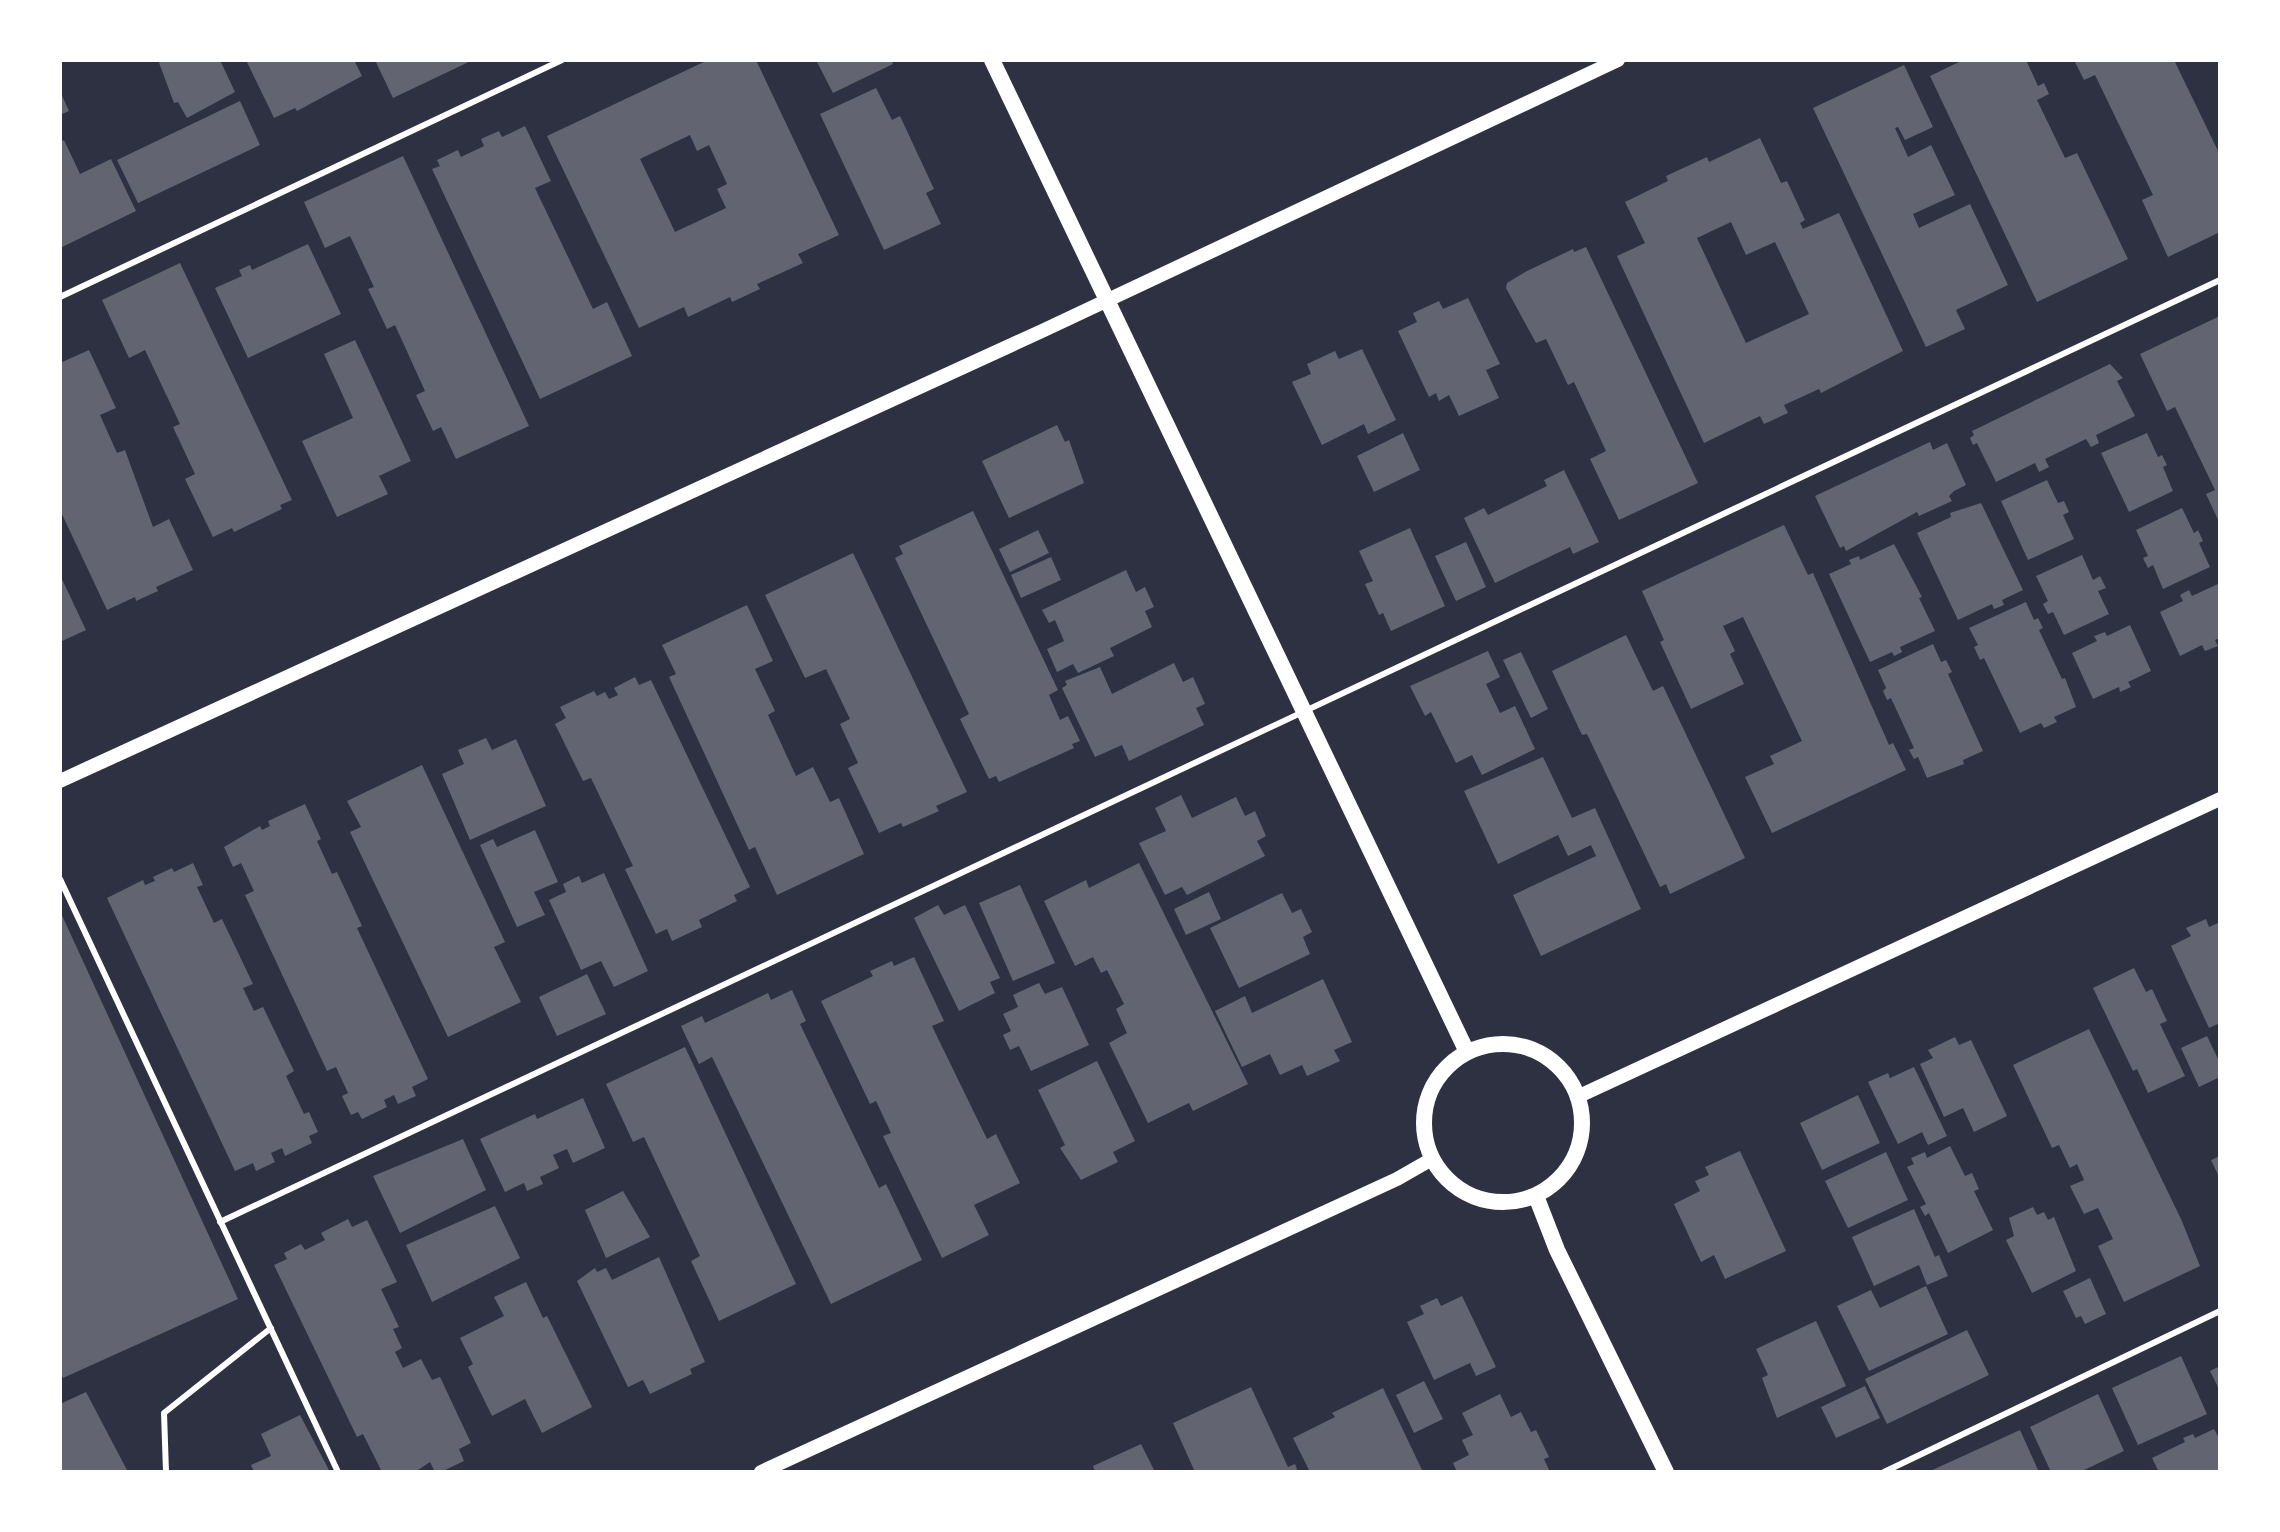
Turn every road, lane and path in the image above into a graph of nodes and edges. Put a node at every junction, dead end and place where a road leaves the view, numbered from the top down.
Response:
1 (562, 60) edge
2 (992, 60) edge
3 (1618, 60) edge
4 (2220, 280) edge
5 (60, 297) edge
6 (1106, 299) junction
7 (1302, 711) junction
8 (60, 781) edge
9 (2220, 799) edge
10 (60, 879) edge
11 (1467, 1052) junction
12 (1577, 1097) junction
13 (1432, 1159) junction
14 (1536, 1196) junction
15 (220, 1222) junction
16 (2220, 1311) edge
17 (271, 1328) junction
18 (166, 1472) edge
19 (338, 1472) edge
20 (761, 1472) edge
21 (1666, 1472) edge
22 (1884, 1472) edge

1 - 5 lane
2 - 6 main road
3 - 6 street
4 - 7 lane
6 - 7 main road
6 - 8 street
7 - 11 main road
7 - 15 lane
9 - 12 street
10 - 15 lane
11 - 12 main road
11 - 13 main road
12 - 14 main road
13 - 14 main road
13 - 20 street
14 - 21 main road
15 - 17 lane
16 - 22 lane
17 - 18 lane
17 - 19 lane

